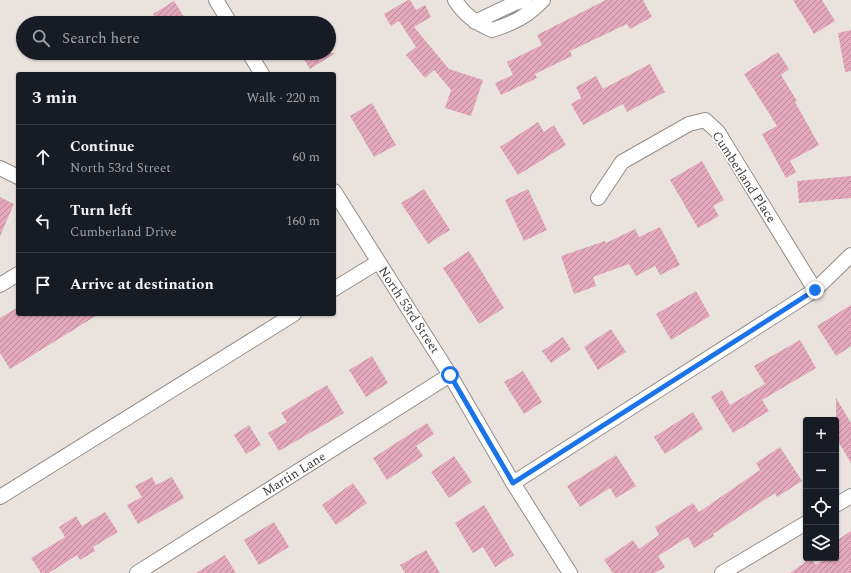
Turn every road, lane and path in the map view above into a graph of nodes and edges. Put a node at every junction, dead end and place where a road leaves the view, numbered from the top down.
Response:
1 (216, 0) edge
2 (455, 0) edge
3 (525, 0) edge
4 (543, 0) edge
5 (226, 16) edge
6 (475, 22) junction
7 (253, 60) edge
8 (261, 72) edge
9 (0, 168) edge
10 (16, 176) edge
11 (336, 194) edge
12 (598, 198) dead end
13 (851, 255) edge
14 (378, 262) junction
15 (16, 275) edge
16 (0, 285) edge
17 (336, 288) edge
18 (815, 290) junction
19 (291, 316) edge
20 (450, 375) junction
21 (513, 483) junction
22 (851, 496) edge
23 (0, 497) edge
24 (839, 503) edge
25 (803, 525) edge
26 (564, 571) edge
27 (137, 573) edge
28 (722, 573) edge

1 - 5 street
2 - 6 street
3 - 6 street
4 - 6 street
7 - 8 street
9 - 10 street
11 - 14 street, North 53rd Street
12 - 18 street, Cumberland Place
13 - 18 street
14 - 17 street
14 - 20 street, North 53rd Street
15 - 16 street
18 - 21 street
19 - 23 street
20 - 21 street, North 53rd Street
20 - 27 street, Martin Lane
21 - 26 street, North 53rd Street
22 - 24 street
25 - 28 street

